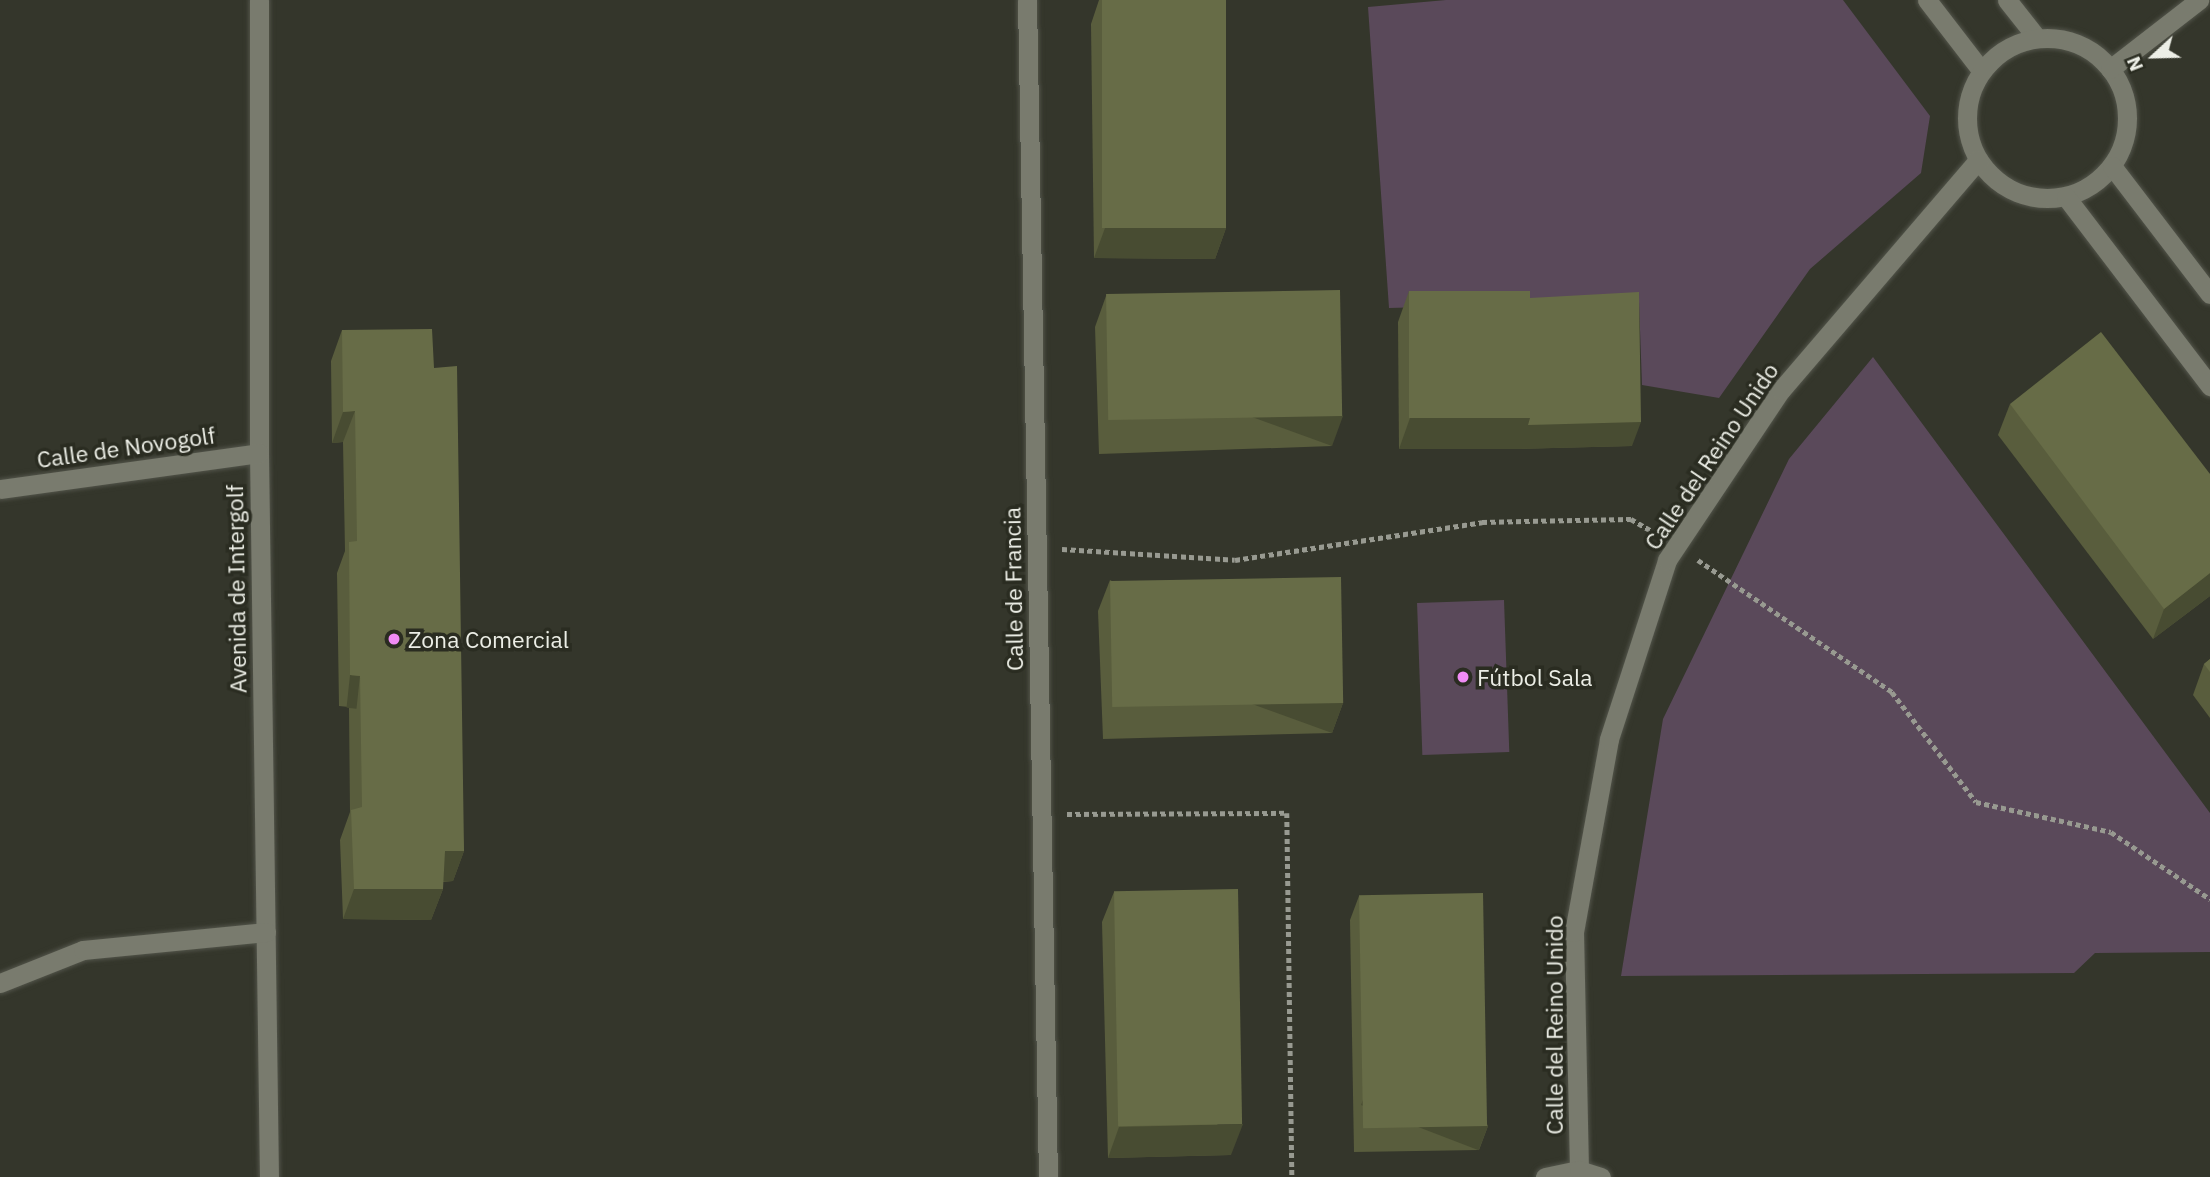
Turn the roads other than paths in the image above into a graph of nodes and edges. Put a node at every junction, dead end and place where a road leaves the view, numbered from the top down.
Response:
1 (259, 0) edge
2 (1027, 0) edge
3 (1927, 0) edge
4 (2007, 0) edge
5 (2199, 0) edge
6 (2037, 38) junction
7 (2110, 69) junction
8 (1982, 70) junction
9 (1978, 160) junction
10 (2112, 166) junction
11 (2066, 197) junction
12 (2210, 294) edge
13 (2210, 386) edge
14 (259, 453) junction
15 (0, 489) edge
16 (265, 932) junction
17 (0, 983) edge
18 (1579, 1170) junction
19 (269, 1177) edge
20 (1048, 1177) edge
21 (1545, 1177) edge
22 (1601, 1177) edge

1 - 14 street, Avenida de Intergolf
2 - 20 street, Calle de Francia
3 - 8 street
4 - 6 street
5 - 7 street
6 - 7 street
6 - 8 street
7 - 10 street
8 - 9 street
9 - 11 street
9 - 18 street, Calle del Reino Unido
10 - 11 street
10 - 12 street
11 - 13 street
14 - 15 street, Calle de Novogolf
14 - 16 street, Avenida de Intergolf
16 - 17 street
16 - 19 street, Avenida de Intergolf
18 - 21 street
18 - 22 street

